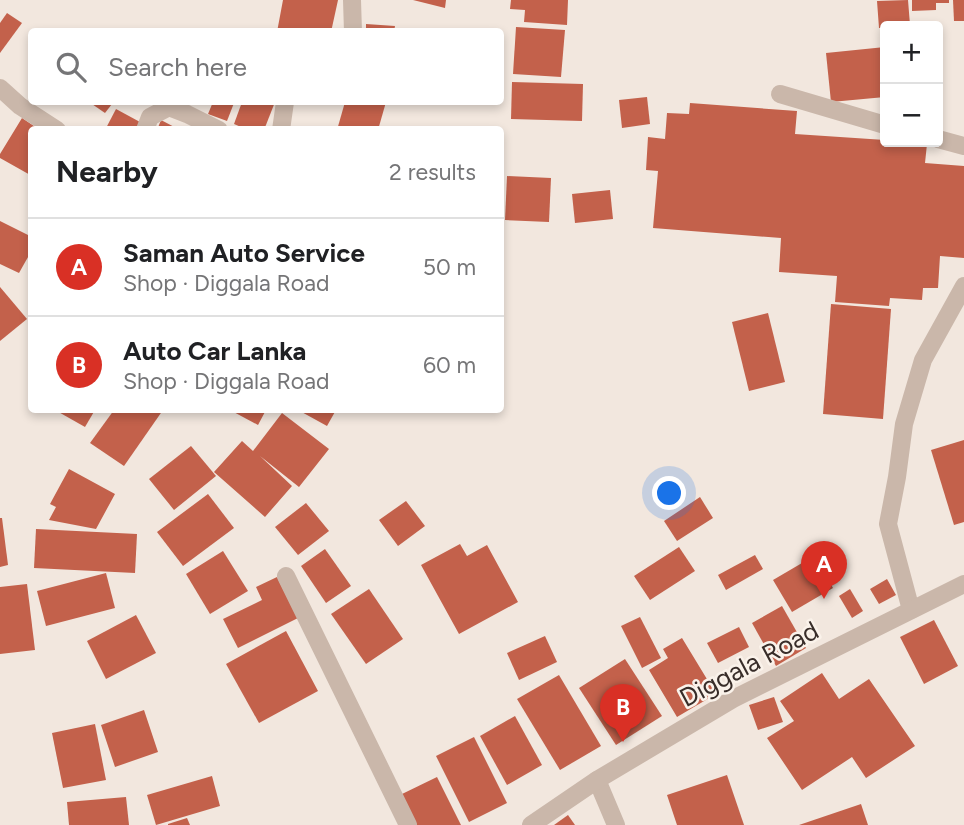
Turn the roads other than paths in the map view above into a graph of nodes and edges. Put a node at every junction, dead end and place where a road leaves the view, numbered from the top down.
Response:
1 (352, 0) edge
2 (353, 28) edge
3 (0, 88) edge
4 (779, 94) dead end
5 (285, 105) edge
6 (880, 124) edge
7 (51, 126) edge
8 (147, 126) edge
9 (211, 126) edge
10 (282, 126) edge
11 (943, 140) edge
12 (964, 146) edge
13 (964, 286) edge
14 (286, 576) dead end
15 (964, 584) edge
16 (911, 610) junction
17 (597, 780) junction
18 (408, 825) edge
19 (531, 825) edge
20 (616, 825) edge

1 - 2 street
3 - 7 street
4 - 6 street
5 - 10 street
8 - 9 street
11 - 12 street
13 - 16 street
14 - 18 street
15 - 16 street, Diggala Road
16 - 17 street, Diggala Road
17 - 19 street, Diggala Road
17 - 20 street

